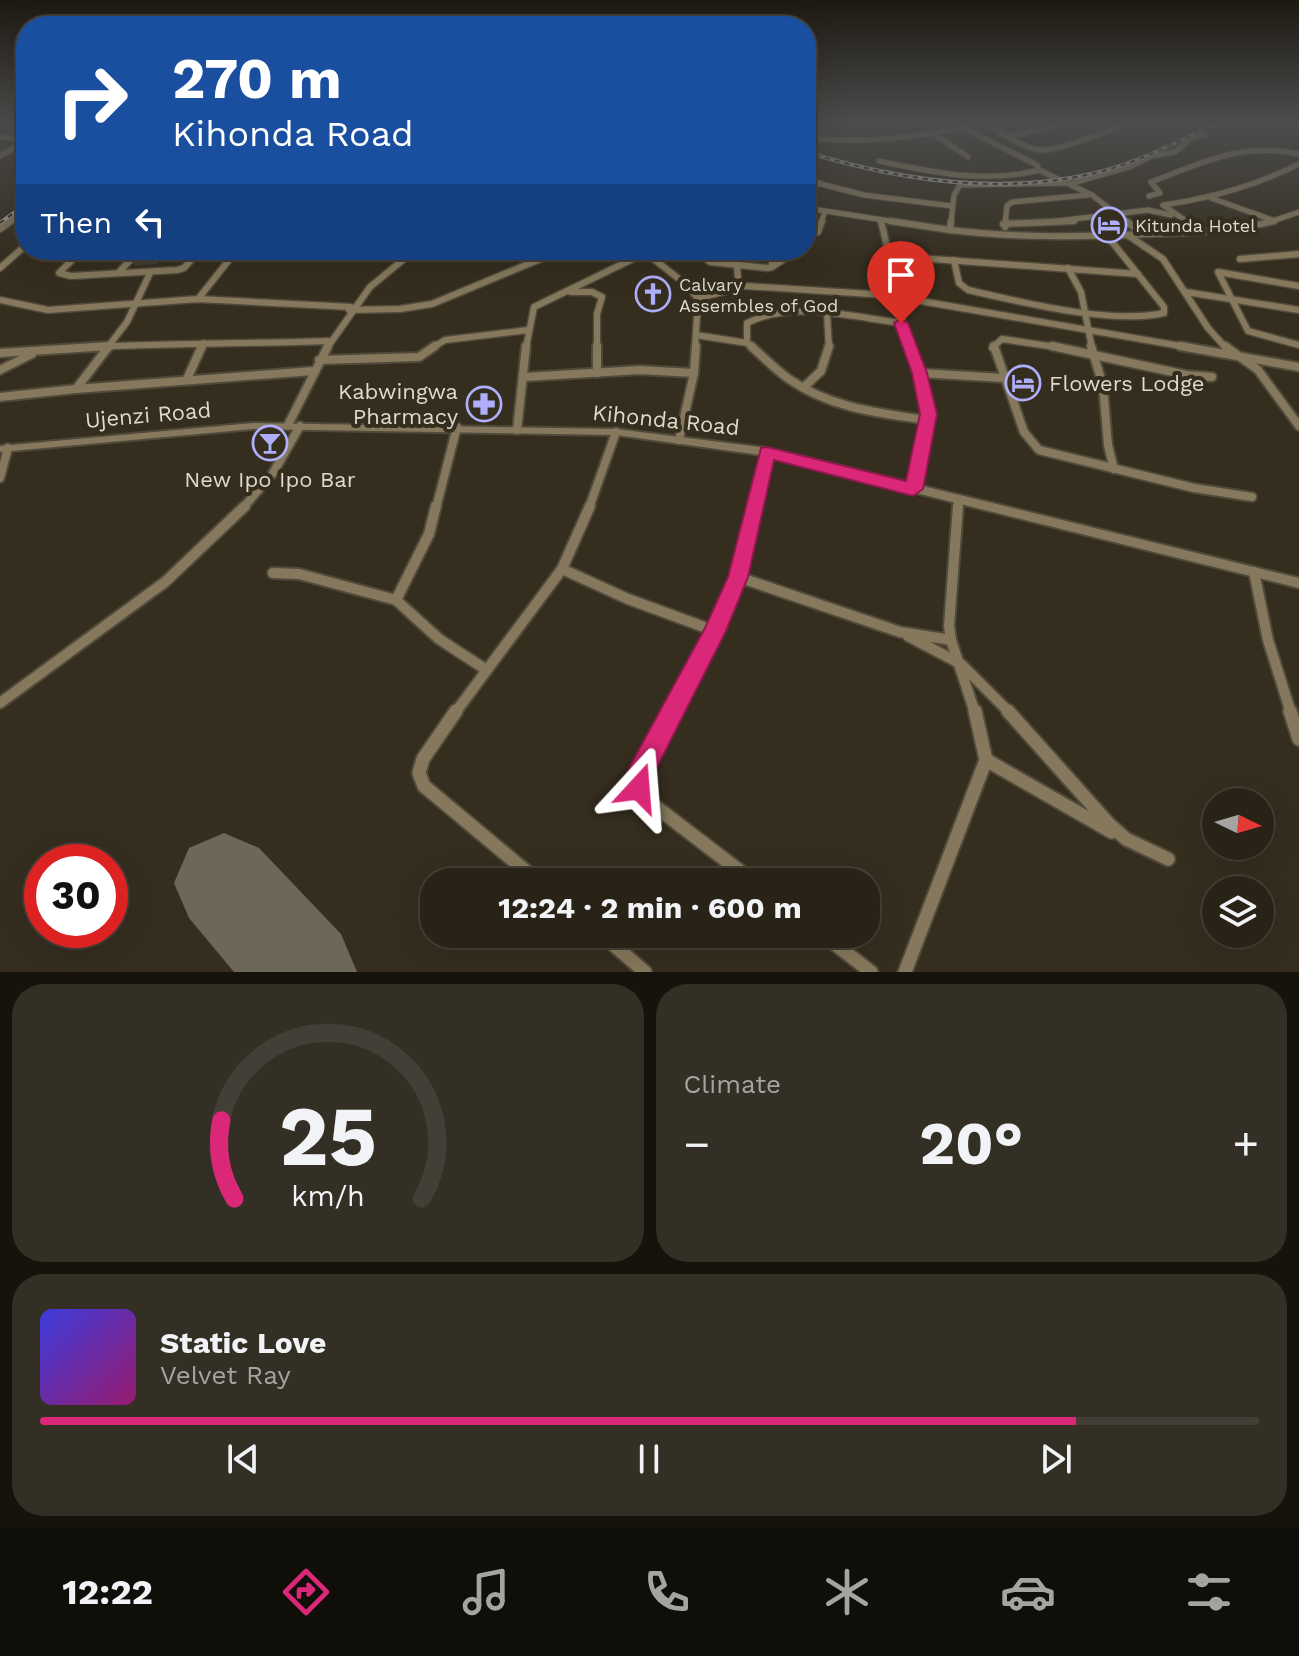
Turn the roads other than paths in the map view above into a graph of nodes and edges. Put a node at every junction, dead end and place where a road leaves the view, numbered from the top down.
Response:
1 (924, 168) edge
2 (1124, 168) edge
3 (1187, 168) edge
4 (1290, 168) edge
5 (998, 169) dead end
6 (1039, 170) joint
7 (1008, 175) junction
8 (816, 182) edge
9 (819, 183) junction
10 (1069, 183) junction
11 (816, 185) edge
12 (1092, 195) junction
13 (1149, 196) dead end
14 (1211, 198) junction
15 (952, 206) junction
16 (816, 210) edge
17 (825, 211) junction
18 (1299, 212) edge
19 (1119, 216) junction
20 (1176, 216) junction
21 (16, 217) edge
22 (1275, 221) junction
23 (881, 222) junction
24 (1003, 224) junction
25 (0, 229) edge
26 (950, 230) junction
27 (1203, 231) junction
28 (816, 232) edge
29 (1143, 234) junction
30 (1009, 236) junction
31 (1129, 236) junction
32 (1109, 238) junction
33 (16, 254) edge
34 (1299, 254) edge
35 (891, 256) junction
36 (1240, 259) dead end
37 (72, 260) edge
38 (130, 260) edge
39 (191, 260) edge
40 (229, 260) edge
41 (404, 260) edge
42 (538, 260) edge
43 (626, 260) edge
44 (655, 260) edge
45 (708, 260) edge
46 (772, 260) edge
47 (783, 260) edge
48 (954, 260) junction
49 (737, 266) junction
50 (772, 267) junction
51 (0, 268) edge
52 (1068, 268) junction
53 (119, 272) junction
54 (150, 273) junction
55 (1138, 274) junction
56 (71, 276) junction
57 (683, 282) junction
58 (699, 284) junction
59 (59, 286) dead end
60 (1299, 286) edge
61 (739, 288) junction
62 (566, 291) junction
63 (1186, 292) junction
64 (896, 297) junction
65 (1230, 297) junction
66 (698, 298) junction
67 (198, 299) junction
68 (0, 300) edge
69 (135, 304) junction
70 (350, 308) junction
71 (1299, 310) edge
72 (1083, 311) junction
73 (827, 314) junction
74 (901, 323) junction
75 (1087, 329) junction
76 (528, 330) junction
77 (696, 335) junction
78 (328, 341) junction
79 (204, 343) junction
80 (747, 343) junction
81 (1299, 345) edge
82 (108, 347) junction
83 (39, 350) junction
84 (0, 353) edge
85 (1093, 356) junction
86 (1239, 357) junction
87 (319, 360) junction
88 (1262, 361) junction
89 (1299, 367) edge
90 (0, 370) edge
91 (1258, 370) junction
92 (313, 371) junction
93 (597, 373) junction
94 (694, 373) junction
95 (920, 373) junction
96 (525, 377) junction
97 (1212, 377) dead end
98 (1003, 378) junction
99 (187, 379) junction
100 (804, 387) junction
101 (76, 389) junction
102 (0, 397) edge
103 (927, 420) junction
104 (294, 426) junction
105 (1299, 426) edge
106 (457, 427) junction
107 (517, 430) junction
108 (616, 432) junction
109 (679, 440) junction
110 (4, 448) edge
111 (767, 452) junction
112 (1114, 469) junction
113 (0, 478) edge
114 (913, 489) junction
115 (1252, 497) dead end
116 (958, 501) junction
117 (562, 569) junction
118 (1254, 572) junction
119 (273, 573) dead end
120 (738, 577) junction
121 (1299, 583) edge
122 (396, 600) junction
123 (715, 631) junction
124 (900, 632) junction
125 (951, 640) junction
126 (961, 664) junction
127 (485, 669) junction
128 (0, 703) edge
129 (1299, 739) edge
130 (986, 760) junction
131 (1126, 839) junction
132 (1168, 859) dead end
133 (523, 868) edge
134 (736, 868) edge
135 (617, 948) edge
136 (840, 948) edge
137 (645, 972) edge
138 (871, 972) edge
139 (905, 972) edge

1 - 7 street
2 - 10 street
3 - 13 street
4 - 14 street
5 - 7 street
6 - 7 street
6 - 10 street
8 - 9 street
9 - 11 street
9 - 15 street
10 - 12 street
10 - 15 street
12 - 19 street
12 - 24 street
14 - 20 street
14 - 22 street
15 - 26 street
16 - 17 street
17 - 23 street
17 - 28 street
18 - 22 street
19 - 20 street
19 - 24 street
19 - 29 street
20 - 27 street
21 - 25 street
22 - 27 street
23 - 26 street
23 - 35 street
24 - 30 street
26 - 30 street
27 - 29 street
29 - 31 street
30 - 32 street
31 - 32 street
31 - 63 street
32 - 55 street
33 - 51 street
34 - 36 street
35 - 48 street
35 - 64 street
37 - 56 street
38 - 53 street
39 - 54 street
40 - 67 street
41 - 70 street
42 - 70 street
43 - 62 street
44 - 57 street
45 - 49 street
46 - 50 street
47 - 50 street
48 - 52 street
48 - 72 street
49 - 50 street
49 - 61 street
52 - 55 street
52 - 72 street
53 - 54 street
53 - 56 street
54 - 69 street
55 - 72 street
56 - 59 street
57 - 58 street
57 - 66 street
58 - 61 street
58 - 66 street
60 - 65 street
61 - 64 street
61 - 66 street
62 - 76 street
62 - 93 street
63 - 65 street
63 - 86 street
64 - 74 street
64 - 75 street
65 - 71 street
65 - 81 street
66 - 77 street
67 - 69 street
67 - 70 street
68 - 69 street
69 - 82 street
70 - 78 street
72 - 75 street
73 - 74 street
73 - 80 street
73 - 100 street
74 - 95 street
75 - 85 street
75 - 86 street
76 - 87 street
76 - 96 street
77 - 80 street
77 - 94 street
78 - 79 street
78 - 87 street
79 - 82 street
79 - 99 street
80 - 100 street
82 - 83 street
82 - 101 street
83 - 84 street
83 - 90 street
85 - 97 street
85 - 98 street
85 - 112 street
86 - 88 street
86 - 91 street
87 - 92 street
88 - 89 street
88 - 91 street
91 - 105 street
92 - 99 street
92 - 104 street
93 - 94 street
93 - 96 street
94 - 109 street
95 - 98 street
95 - 103 street
96 - 107 street
98 - 112 street
99 - 101 street
100 - 103 street
101 - 102 street
103 - 114 street
104 - 106 street, Kihonda Road
104 - 110 street, Ujenzi Road
104 - 128 street
106 - 107 street, Kihonda Road
106 - 122 street
107 - 108 street, Kihonda Road
108 - 109 street, Kihonda Road
108 - 117 street
109 - 111 street, Kihonda Road
110 - 113 street
111 - 114 street, Kihonda Road
111 - 120 street
112 - 115 street
114 - 116 street, Kihonda Road
116 - 118 street, Kihonda Road
116 - 125 street
117 - 123 street
117 - 127 street
118 - 121 street, Kihonda Road
118 - 129 street
119 - 122 street
120 - 123 street
120 - 124 street
122 - 127 street
123 - 134 street
124 - 125 street
124 - 126 street
125 - 126 street
126 - 130 street
126 - 131 street
127 - 133 street
130 - 131 street
130 - 139 street
131 - 132 street
135 - 137 street
136 - 138 street

